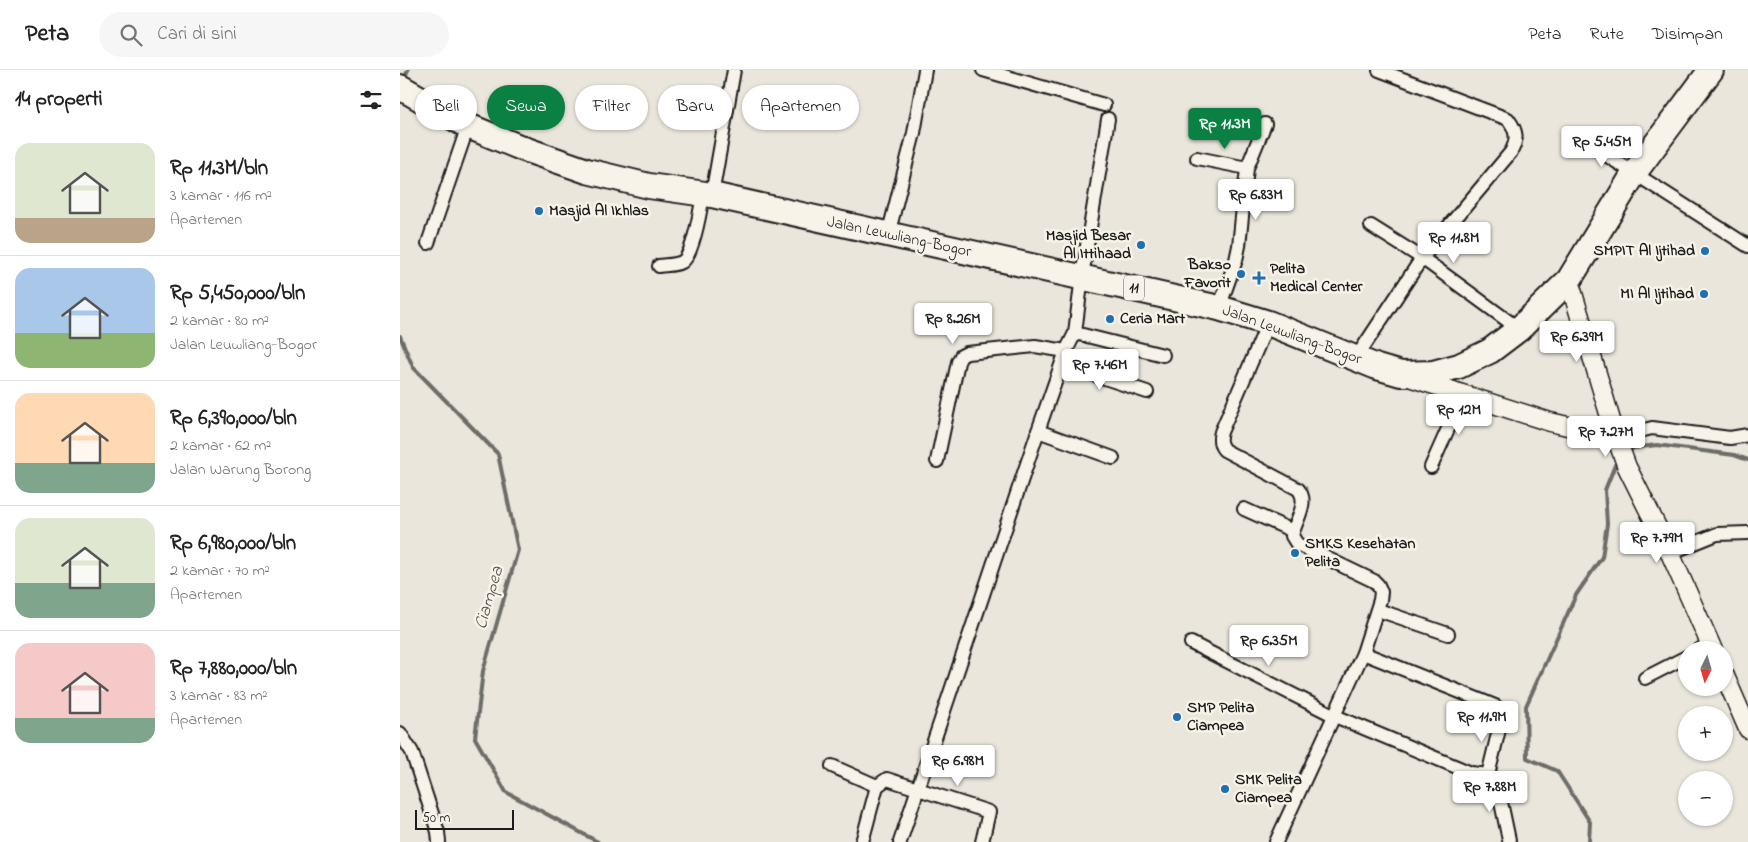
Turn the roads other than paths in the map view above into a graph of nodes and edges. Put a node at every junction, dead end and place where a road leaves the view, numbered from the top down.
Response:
1 (734, 70) edge
2 (925, 70) edge
3 (983, 70) edge
4 (1379, 70) edge
5 (1711, 70) edge
6 (400, 87) edge
7 (415, 96) edge
8 (1104, 105) dead end
9 (1108, 119) dead end
10 (1265, 124) dead end
11 (467, 130) edge
12 (477, 130) edge
13 (1584, 141) dead end
14 (1197, 158) dead end
15 (1247, 168) junction
16 (1635, 172) junction
17 (707, 195) junction
18 (1370, 226) dead end
19 (888, 235) junction
20 (428, 243) dead end
21 (1748, 246) edge
22 (1422, 258) junction
23 (659, 266) dead end
24 (1082, 276) junction
25 (1569, 280) junction
26 (1220, 308) junction
27 (1268, 323) junction
28 (1519, 329) junction
29 (1075, 333) junction
30 (1066, 351) junction
31 (1163, 355) dead end
32 (1356, 358) junction
33 (1062, 364) junction
34 (1402, 374) junction
35 (1147, 392) dead end
36 (1463, 395) junction
37 (1038, 432) junction
38 (1748, 436) edge
39 (1616, 437) junction
40 (1113, 458) dead end
41 (937, 461) dead end
42 (1431, 466) dead end
43 (1244, 508) dead end
44 (1293, 530) junction
45 (1746, 533) edge
46 (1670, 553) junction
47 (1378, 610) junction
48 (1448, 634) dead end
49 (1704, 641) edge
50 (1191, 643) dead end
51 (1363, 653) junction
52 (1678, 660) edge
53 (1645, 678) dead end
54 (1733, 694) edge
55 (1335, 716) junction
56 (1748, 728) edge
57 (400, 733) edge
58 (832, 766) dead end
59 (1488, 775) junction
60 (877, 786) junction
61 (918, 788) junction
62 (1510, 840) dead end
63 (439, 842) edge
64 (862, 842) edge
65 (900, 842) edge
66 (982, 842) edge
67 (1276, 842) edge

1 - 17 street
2 - 19 street
3 - 8 street
4 - 22 street
5 - 16 highway, Jalan Leuwliang-Bogor / 11
6 - 7 highway, Jalan Leuwliang-Bogor / 11
9 - 24 street
10 - 15 street
11 - 20 street
12 - 17 highway, Jalan Leuwliang-Bogor / 11
13 - 16 street
14 - 15 street
15 - 26 street
16 - 21 street
16 - 25 highway, Jalan Leuwliang-Bogor / 11
17 - 19 highway, Jalan Leuwliang-Bogor / 11
17 - 23 street
18 - 22 street
19 - 24 highway, Jalan Leuwliang-Bogor / 11
22 - 28 street
22 - 32 street
24 - 26 highway, Jalan Leuwliang-Bogor / 11
24 - 29 street
25 - 28 highway, Jalan Leuwliang-Bogor / 11
25 - 39 main road
26 - 27 highway, Jalan Leuwliang-Bogor / 11
27 - 32 highway, Jalan Leuwliang-Bogor / 11
27 - 44 street
28 - 34 highway, Jalan Leuwliang-Bogor / 11
29 - 30 street
29 - 31 street
30 - 33 street
30 - 41 street
32 - 34 highway, Jalan Leuwliang-Bogor / 11
33 - 35 street
33 - 37 street
34 - 36 main road
36 - 39 main road
36 - 42 street
37 - 40 street
37 - 61 street
38 - 39 street
39 - 46 main road
43 - 44 street
44 - 47 street
45 - 46 street
46 - 49 main road
47 - 48 street
47 - 51 street
50 - 55 street
51 - 55 street
51 - 59 street
52 - 53 street
54 - 56 main road
55 - 59 street
55 - 67 street
57 - 63 street
58 - 60 street
59 - 62 street
60 - 61 street
60 - 64 street
61 - 65 street
61 - 66 street

